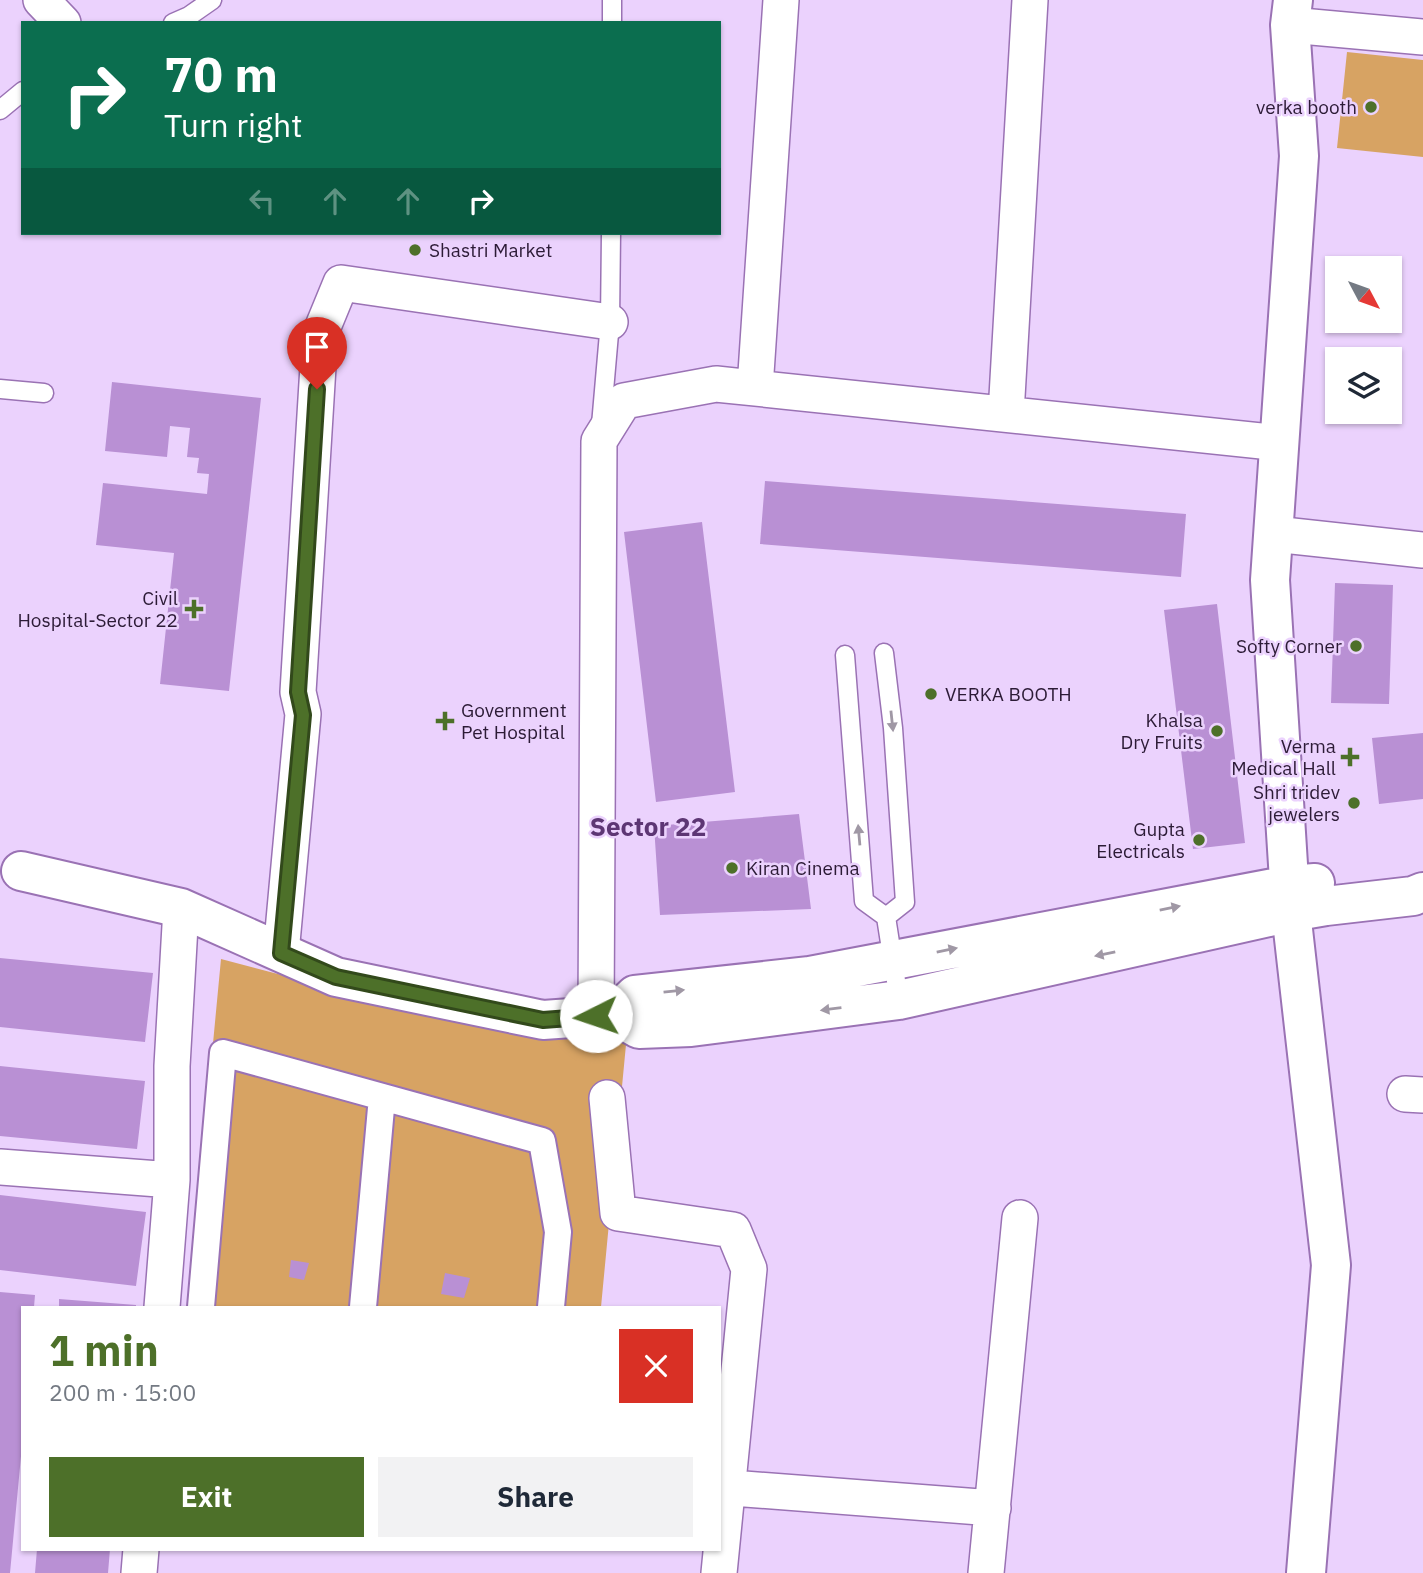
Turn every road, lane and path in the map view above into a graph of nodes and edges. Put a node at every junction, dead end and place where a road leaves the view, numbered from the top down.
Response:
1 (41, 0) edge
2 (212, 0) edge
3 (612, 0) edge
4 (781, 0) edge
5 (1030, 0) edge
6 (1291, 13) edge
7 (62, 21) edge
8 (178, 21) edge
9 (612, 21) edge
10 (1423, 37) edge
11 (21, 93) edge
12 (0, 110) edge
13 (611, 235) edge
14 (610, 322) junction
15 (755, 388) junction
16 (0, 389) edge
17 (44, 393) dead end
18 (1006, 414) junction
19 (599, 441) junction
20 (1280, 443) junction
21 (1274, 534) junction
22 (1423, 550) edge
23 (884, 653) dead end
24 (845, 655) dead end
25 (7, 866) edge
26 (1423, 876) edge
27 (1423, 892) edge
28 (1290, 899) junction
29 (181, 908) junction
30 (886, 918) junction
31 (281, 953) junction
32 (892, 960) junction
33 (899, 1000) junction
34 (605, 1016) junction
35 (382, 1097) junction
36 (607, 1098) dead end
37 (0, 1167) edge
38 (172, 1180) junction
39 (1020, 1218) dead end
40 (162, 1306) edge
41 (201, 1306) edge
42 (363, 1306) edge
43 (551, 1306) edge
44 (723, 1488) edge
45 (993, 1507) junction
46 (721, 1530) edge
47 (141, 1551) edge
48 (720, 1551) edge
49 (139, 1573) edge
50 (719, 1573) edge
51 (986, 1573) edge
52 (1307, 1573) edge

1 - 7 street
2 - 8 lane
3 - 9 lane
4 - 15 street
5 - 18 street
6 - 10 street
6 - 20 street
11 - 12 lane
13 - 14 lane
14 - 19 lane
14 - 31 street
15 - 18 street
15 - 19 street
16 - 17 lane
18 - 20 street
19 - 34 street
20 - 21 street
21 - 22 street
21 - 28 street
23 -> 30 lane
30 -> 24 lane
25 - 29 street
26 - 28 street
27 - 28 street
32 -> 28 street
28 -> 33 street
28 - 52 street
29 - 31 street
29 - 38 street
30 - 32 lane
31 - 34 street
32 - 33 lane
34 -> 32 street
33 -> 34 street
35 - 41 street
35 - 42 street
35 - 43 street
36 - 44 street
37 - 38 street
38 - 40 street
39 - 45 street
44 - 45 street
44 - 46 street
45 - 51 street
47 - 49 street
48 - 50 street

